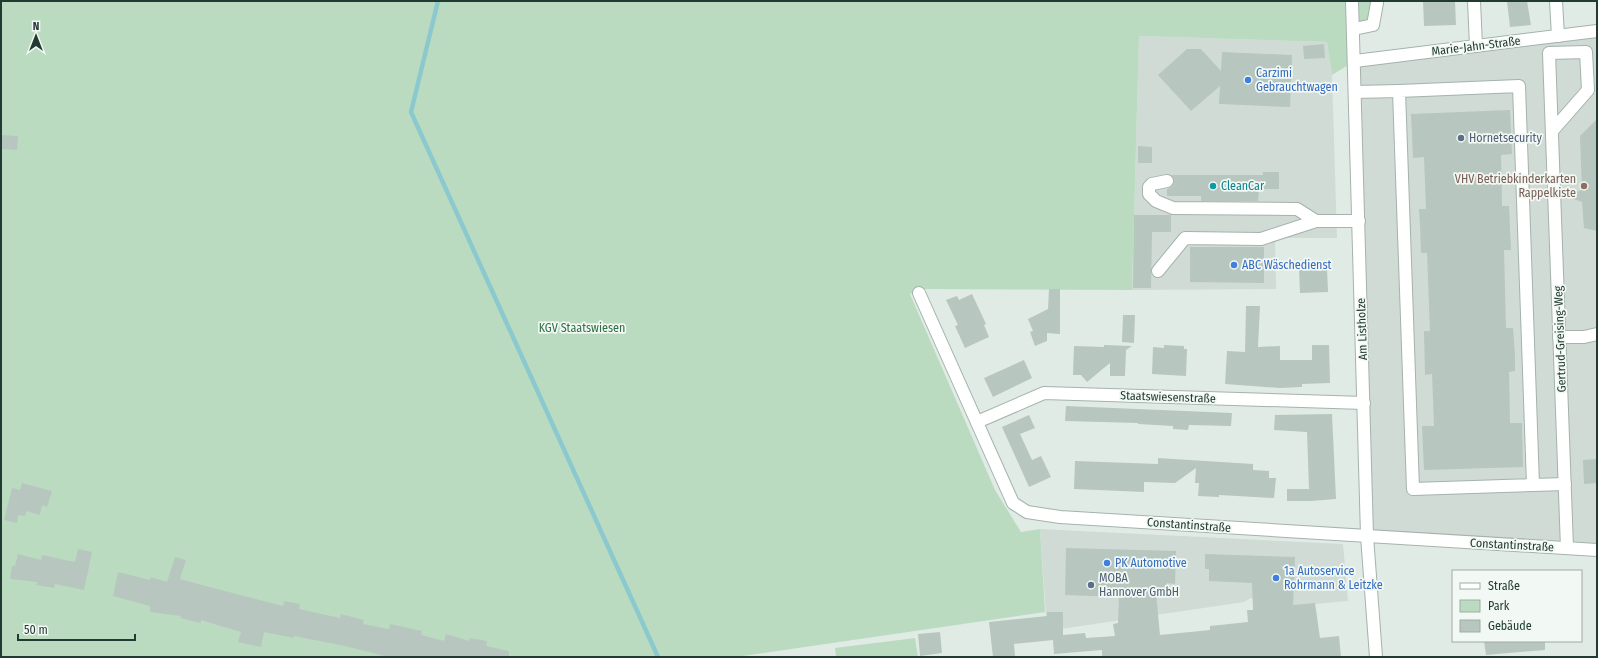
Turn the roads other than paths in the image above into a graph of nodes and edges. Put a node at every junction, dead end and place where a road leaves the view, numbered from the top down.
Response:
1 (1352, 1) edge
2 (1474, 1) edge
3 (1556, 1) edge
4 (1377, 3) dead end
5 (1354, 29) junction
6 (1597, 31) edge
7 (1558, 36) junction
8 (1476, 46) junction
9 (1355, 61) junction
10 (1399, 91) junction
11 (1356, 92) junction
12 (1553, 130) junction
13 (1167, 182) dead end
14 (1316, 221) junction
15 (1359, 221) junction
16 (1158, 270) dead end
17 (919, 293) dead end
18 (1597, 334) edge
19 (1559, 337) junction
20 (1364, 403) junction
21 (977, 422) junction
22 (1565, 484) junction
23 (1533, 485) junction
24 (1367, 536) junction
25 (1567, 548) junction
26 (1597, 550) edge
27 (1376, 657) edge

1 - 5 street, Am Listholze
2 - 8 street
3 - 7 street
4 - 5 street
5 - 9 street, Am Listholze
6 - 7 street, Marie-Jahn-Straße
7 - 8 street, Marie-Jahn-Straße
8 - 9 street, Marie-Jahn-Straße
9 - 11 street, Am Listholze
10 - 11 street
10 - 23 street
10 - 23 street
11 - 15 street, Am Listholze
12 - 12 street, Gertrud-Greising-Weg
12 - 19 street, Gertrud-Greising-Weg
13 - 14 street
14 - 15 street
14 - 16 street
15 - 20 street, Am Listholze
17 - 21 street, Constantinstraße
18 - 19 street
19 - 22 street, Gertrud-Greising-Weg
20 - 21 street, Staatswiesenstraße
20 - 24 street, Am Listholze
21 - 24 street, Constantinstraße
22 - 23 street
22 - 25 street, Gertrud-Greising-Weg
24 - 25 street, Constantinstraße
24 - 27 street, Am Listholze
25 - 26 street, Constantinstraße

